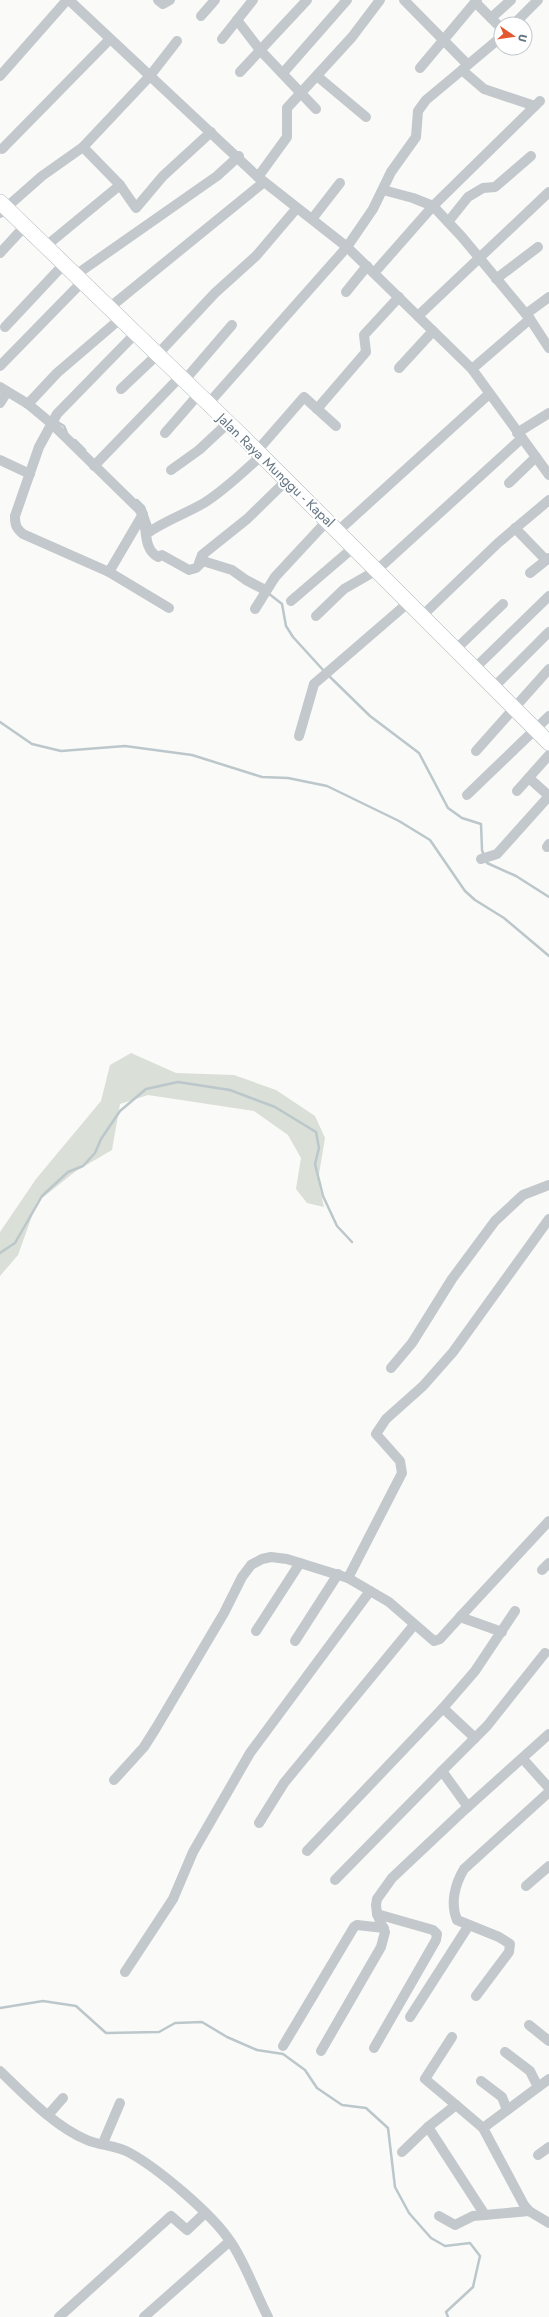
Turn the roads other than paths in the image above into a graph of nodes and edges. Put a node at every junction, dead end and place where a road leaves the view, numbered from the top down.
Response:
1 (68, 0) edge
2 (158, 0) edge
3 (170, 0) edge
4 (215, 0) edge
5 (253, 0) edge
6 (307, 0) edge
7 (347, 0) edge
8 (380, 0) edge
9 (404, 0) edge
10 (511, 0) edge
11 (538, 0) edge
12 (476, 1) edge
13 (201, 16) dead end
14 (522, 16) edge
15 (491, 18) joint
16 (237, 20) junction
17 (110, 39) junction
18 (222, 39) dead end
19 (444, 40) junction
20 (177, 41) dead end
21 (493, 44) edge
22 (260, 50) junction
23 (465, 67) junction
24 (420, 68) dead end
25 (240, 72) dead end
26 (283, 73) junction
27 (0, 76) edge
28 (317, 76) junction
29 (149, 77) junction
30 (300, 94) junction
31 (316, 109) dead end
32 (366, 117) dead end
33 (211, 132) junction
34 (83, 147) junction
35 (2, 149) dead end
36 (239, 156) junction
37 (530, 156) dead end
38 (261, 180) junction
39 (340, 183) dead end
40 (120, 185) junction
41 (383, 190) junction
42 (549, 192) edge
43 (433, 206) junction
44 (2, 208) edge
45 (296, 209) junction
46 (312, 219) junction
47 (448, 222) junction
48 (24, 226) junction
49 (46, 246) junction
50 (347, 247) junction
51 (538, 247) dead end
52 (0, 253) edge
53 (479, 257) junction
54 (65, 263) junction
55 (371, 269) junction
56 (80, 278) junction
57 (496, 279) junction
58 (346, 292) dead end
59 (399, 297) junction
60 (549, 297) edge
61 (109, 308) junction
62 (418, 316) junction
63 (528, 317) junction
64 (120, 319) junction
65 (232, 325) dead end
66 (5, 327) dead end
67 (433, 331) junction
68 (135, 334) junction
69 (546, 336) edge
70 (549, 348) edge
71 (157, 355) junction
72 (0, 366) edge
73 (399, 368) dead end
74 (472, 369) junction
75 (182, 379) junction
76 (3, 389) edge
77 (121, 389) dead end
78 (489, 394) junction
79 (203, 400) junction
80 (0, 403) edge
81 (28, 404) junction
82 (317, 409) junction
83 (549, 413) edge
84 (228, 423) junction
85 (52, 424) junction
86 (336, 426) dead end
87 (165, 433) dead end
88 (519, 435) junction
89 (259, 453) junction
90 (536, 457) junction
91 (0, 460) edge
92 (94, 466) junction
93 (171, 470) dead end
94 (30, 474) junction
95 (549, 475) edge
96 (286, 481) junction
97 (509, 483) dead end
98 (549, 500) edge
99 (143, 514) junction
100 (332, 526) junction
101 (515, 528) junction
102 (146, 534) junction
103 (354, 547) junction
104 (548, 559) edge
105 (199, 563) junction
106 (377, 570) junction
107 (110, 572) junction
108 (530, 573) dead end
109 (265, 590) junction
110 (549, 596) edge
111 (291, 601) dead end
112 (409, 602) junction
113 (503, 604) dead end
114 (169, 608) dead end
115 (255, 609) dead end
116 (423, 615) junction
117 (316, 616) dead end
118 (549, 632) edge
119 (456, 649) junction
120 (474, 668) junction
121 (549, 669) edge
122 (494, 687) junction
123 (514, 707) junction
124 (549, 716) edge
125 (535, 729) junction
126 (299, 736) dead end
127 (549, 743) edge
128 (476, 751) dead end
129 (549, 755) edge
130 (529, 778) junction
131 (517, 791) dead end
132 (467, 795) dead end
133 (549, 796) edge
134 (481, 859) dead end
135 (549, 1184) edge
136 (549, 1219) edge
137 (391, 1368) dead end
138 (549, 1521) edge
139 (300, 1563) junction
140 (338, 1574) junction
141 (348, 1578) junction
142 (370, 1591) junction
143 (515, 1611) dead end
144 (460, 1617) junction
145 (414, 1624) junction
146 (256, 1631) dead end
147 (502, 1632) junction
148 (295, 1641) dead end
149 (545, 1653) dead end
150 (443, 1708) junction
151 (549, 1734) edge
152 (475, 1738) junction
153 (523, 1759) junction
154 (442, 1771) junction
155 (114, 1780) dead end
156 (549, 1788) edge
157 (549, 1792) edge
158 (468, 1807) junction
159 (259, 1823) dead end
160 (307, 1851) dead end
161 (549, 1866) edge
162 (335, 1880) dead end
163 (526, 1886) dead end
164 (377, 1914) junction
165 (469, 1925) junction
166 (384, 1928) junction
167 (125, 1972) dead end
168 (476, 1996) dead end
169 (410, 2017) dead end
170 (529, 2024) dead end
171 (452, 2037) dead end
172 (549, 2041) edge
173 (283, 2046) dead end
174 (374, 2048) dead end
175 (321, 2051) dead end
176 (505, 2052) dead end
177 (0, 2071) edge
178 (549, 2079) edge
179 (481, 2080) dead end
180 (538, 2087) junction
181 (63, 2098) dead end
182 (120, 2103) dead end
183 (456, 2105) junction
184 (507, 2110) junction
185 (49, 2114) junction
186 (428, 2127) junction
187 (483, 2128) junction
188 (103, 2143) junction
189 (549, 2147) edge
190 (402, 2152) dead end
191 (538, 2155) dead end
192 (529, 2211) junction
193 (205, 2213) junction
194 (485, 2215) junction
195 (439, 2216) dead end
196 (549, 2223) edge
197 (230, 2241) junction
198 (59, 2317) edge
199 (144, 2317) edge
200 (268, 2317) edge

1 - 17 street
1 - 27 street
2 - 3 street
4 - 13 street
5 - 16 street
6 - 22 street
7 - 26 street
8 - 28 street
9 - 19 street
10 - 15 street
11 - 14 street
12 - 15 street
12 - 19 street
16 - 18 street
16 - 22 street
17 - 29 street
17 - 35 street
19 - 23 street
19 - 24 street
20 - 29 street
21 - 23 street
22 - 25 street
22 - 26 street
23 - 41 street
23 - 43 street
26 - 30 street
28 - 30 street
28 - 32 street
29 - 33 street
29 - 34 street
30 - 31 street
30 - 38 street
33 - 36 street
33 - 40 street
34 - 40 street
34 - 44 street
36 - 38 street
36 - 56 street
37 - 47 street
38 - 45 street
38 - 61 street
39 - 46 street
40 - 49 street
41 - 43 street
41 - 50 street
42 - 53 street
43 - 47 street
43 - 55 street
44 - 48 street, Jalan Raya Munggu - Kapal
45 - 46 street
45 - 71 street
46 - 50 street
47 - 53 street
48 - 49 street, Jalan Raya Munggu - Kapal
48 - 52 street
49 - 54 street, Jalan Raya Munggu - Kapal
50 - 55 street
50 - 79 street
51 - 57 street
53 - 57 street
53 - 62 street
54 - 56 street, Jalan Raya Munggu - Kapal
54 - 66 street
55 - 58 street
55 - 59 street
56 - 61 street, Jalan Raya Munggu - Kapal
56 - 72 street
57 - 63 street
59 - 62 street
59 - 82 street
60 - 63 street
61 - 64 street, Jalan Raya Munggu - Kapal
62 - 67 street
63 - 69 street
63 - 74 street
64 - 68 street, Jalan Raya Munggu - Kapal
64 - 81 street
65 - 75 street
67 - 73 street
67 - 74 street
68 - 71 street, Jalan Raya Munggu - Kapal
68 - 85 street
69 - 70 street
71 - 75 street, Jalan Raya Munggu - Kapal
71 - 77 street
74 - 78 street
75 - 79 street, Jalan Raya Munggu - Kapal
75 - 92 street
76 - 80 street
76 - 81 street
78 - 88 street
78 - 100 street
79 - 84 street, Jalan Raya Munggu - Kapal
79 - 87 street
81 - 85 street
82 - 86 street
82 - 89 street
83 - 88 street
84 - 89 street, Jalan Raya Munggu - Kapal
84 - 93 street
85 - 92 street
85 - 94 street
88 - 90 street
88 - 106 street
89 - 96 street, Jalan Raya Munggu - Kapal
89 - 102 street
90 - 95 street
90 - 97 street
91 - 94 street
92 - 99 street
94 - 107 street
96 - 100 street, Jalan Raya Munggu - Kapal
96 - 105 street
98 - 101 street
99 - 102 street
99 - 107 street
100 - 103 street, Jalan Raya Munggu - Kapal
100 - 109 street
101 - 104 street
101 - 116 street
102 - 105 street
103 - 106 street, Jalan Raya Munggu - Kapal
103 - 111 street
104 - 108 street
105 - 109 street
106 - 112 street, Jalan Raya Munggu - Kapal
106 - 117 street
107 - 114 street
109 - 115 street
110 - 120 street
112 - 116 street, Jalan Raya Munggu - Kapal
112 - 126 street
113 - 119 street
116 - 119 street, Jalan Raya Munggu - Kapal
118 - 122 street
119 - 120 street, Jalan Raya Munggu - Kapal
120 - 122 street, Jalan Raya Munggu - Kapal
121 - 123 street
122 - 123 street, Jalan Raya Munggu - Kapal
123 - 125 street, Jalan Raya Munggu - Kapal
123 - 128 street
124 - 125 street
125 - 127 street, Jalan Raya Munggu - Kapal
125 - 132 street
129 - 130 street
130 - 131 street
130 - 133 street
133 - 134 street
135 - 137 street
136 - 141 street
138 - 144 street
139 - 140 street
139 - 146 street
139 - 155 street
140 - 141 street
140 - 148 street
141 - 142 street
142 - 145 street
142 - 167 street
143 - 147 street
144 - 145 street
144 - 147 street
145 - 159 street
147 - 150 street
149 - 152 street
150 - 152 street
150 - 160 street
151 - 153 street
152 - 154 street
153 - 156 street
153 - 158 street
154 - 158 street
154 - 162 street
157 - 165 street
158 - 164 street
161 - 163 street
164 - 166 street
164 - 174 street
165 - 168 street
165 - 169 street
166 - 173 street
166 - 175 street
170 - 172 street
171 - 183 street
176 - 180 street
177 - 185 street
178 - 180 street
179 - 184 street
180 - 184 street
181 - 185 street
182 - 188 street
183 - 186 street
183 - 187 street
184 - 187 street
185 - 188 street
186 - 190 street
186 - 194 street
187 - 192 street
188 - 193 street
189 - 191 street
192 - 194 street
192 - 196 street
193 - 197 street
193 - 198 street
194 - 195 street
197 - 199 street
197 - 200 street

